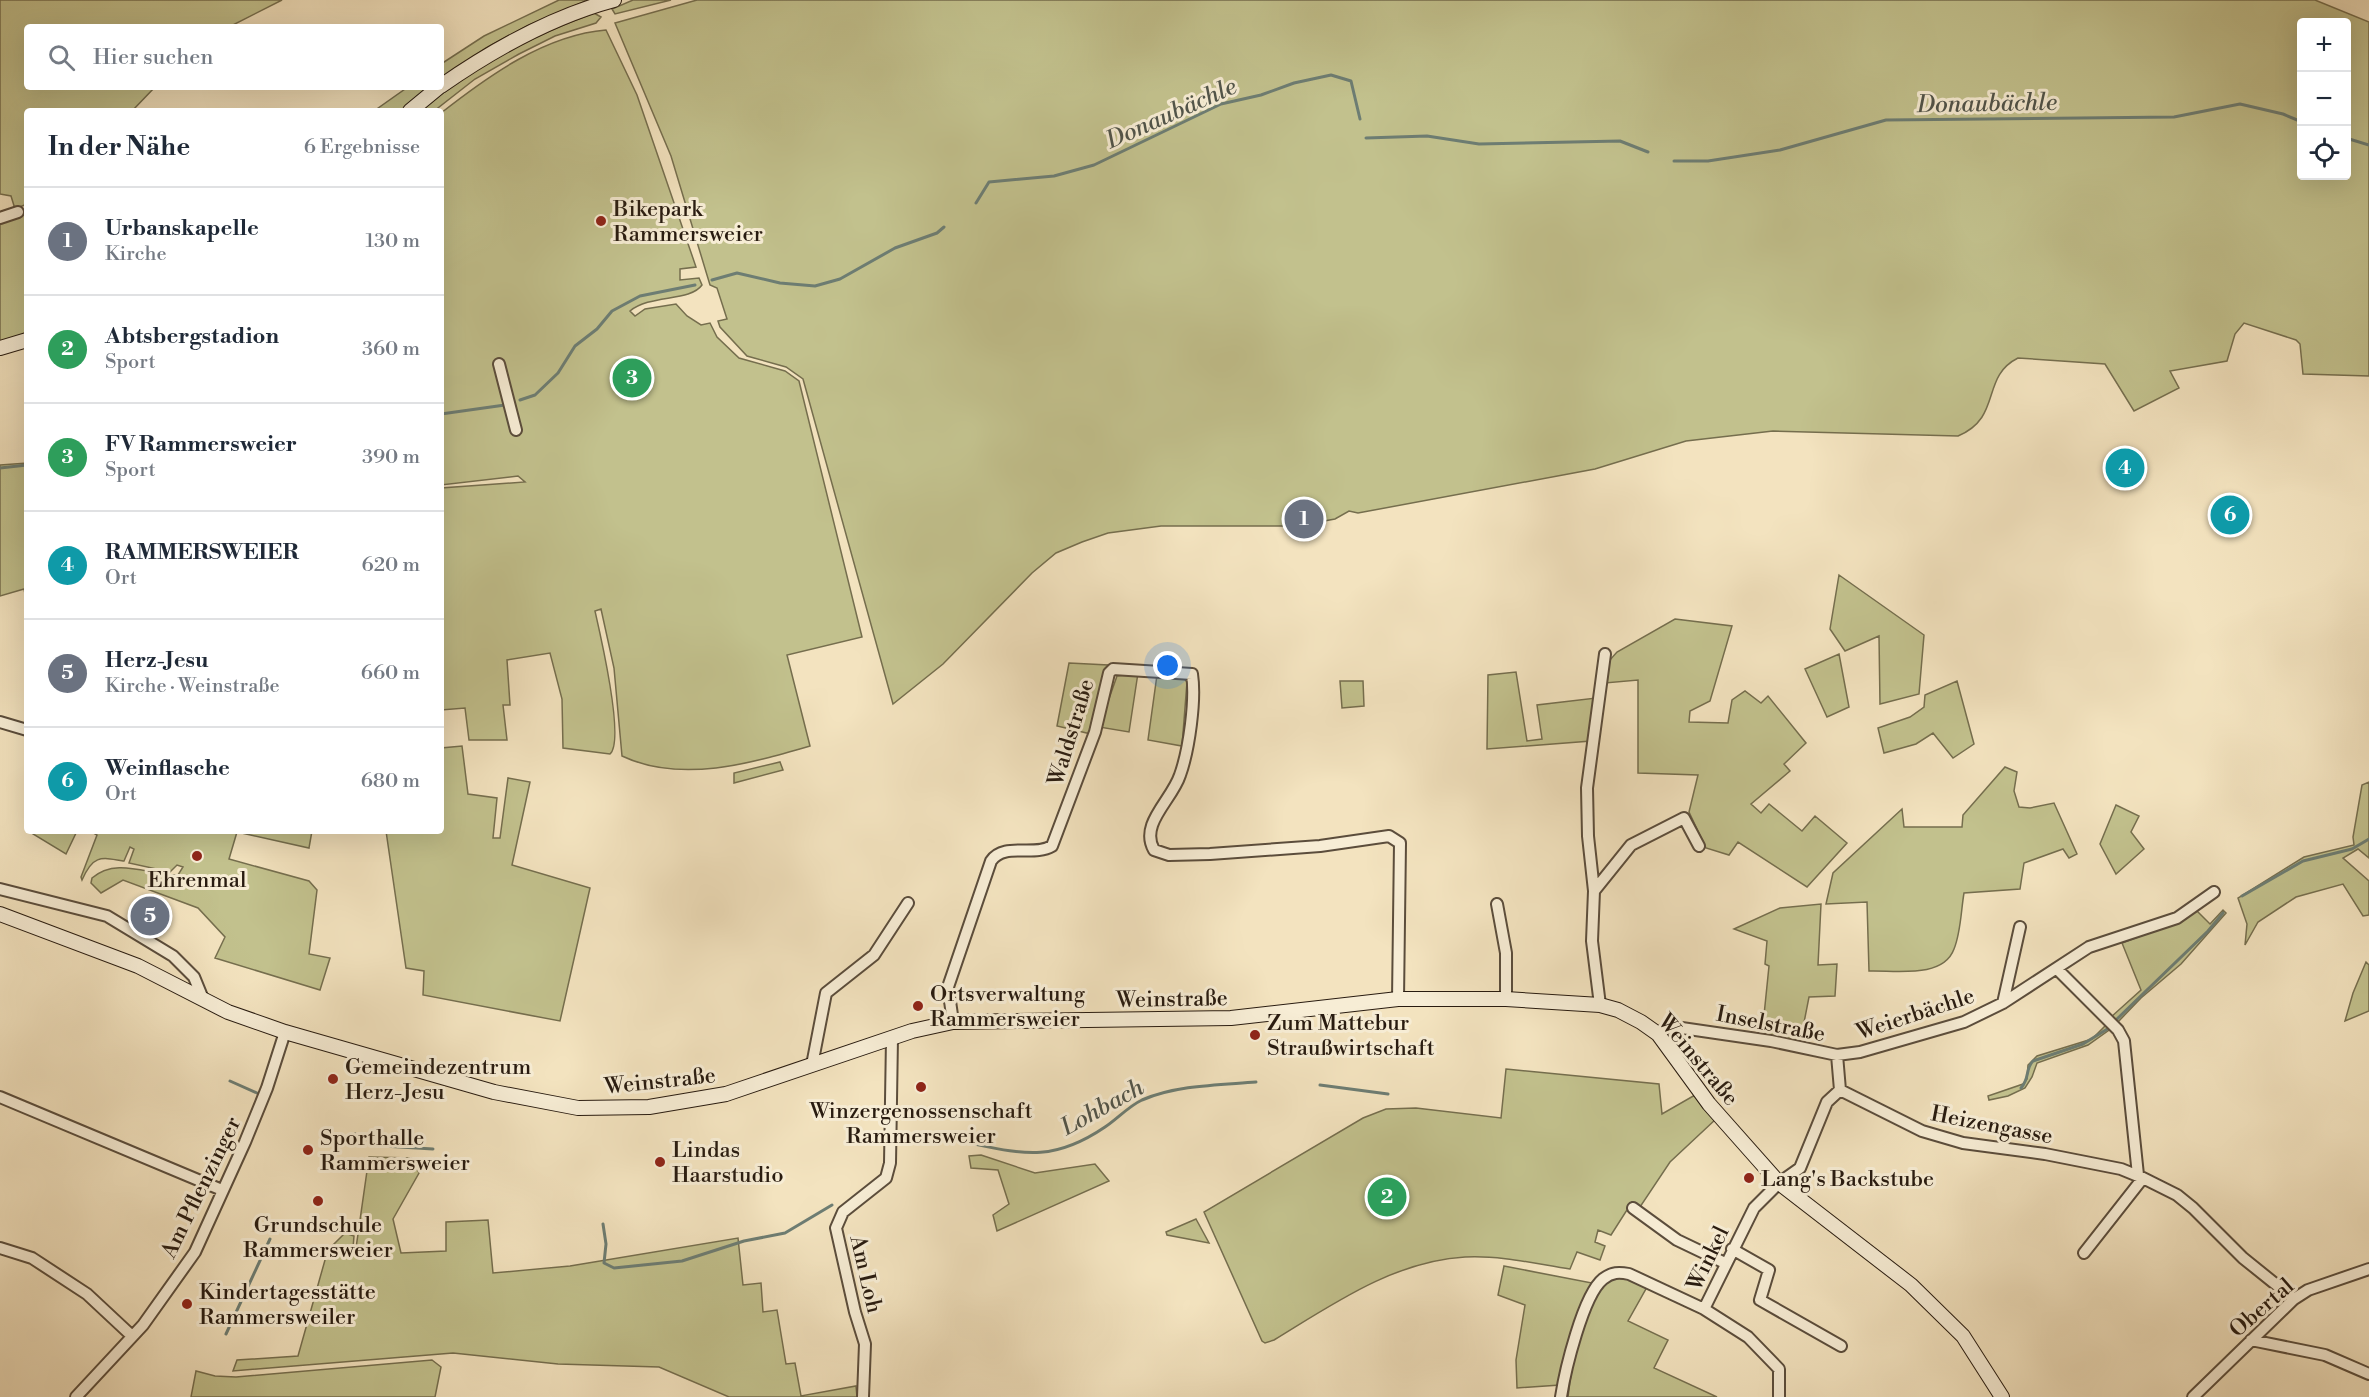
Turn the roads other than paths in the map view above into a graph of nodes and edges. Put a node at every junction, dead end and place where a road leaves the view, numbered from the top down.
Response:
1 (614, 0) edge
2 (444, 83) edge
3 (435, 90) edge
4 (414, 108) edge
5 (18, 212) dead end
6 (0, 218) edge
7 (24, 341) edge
8 (0, 348) edge
9 (499, 364) dead end
10 (516, 430) dead end
11 (1605, 654) dead end
12 (0, 722) edge
13 (24, 729) edge
14 (1699, 846) dead end
15 (0, 889) edge
16 (1594, 891) junction
17 (2214, 892) dead end
18 (908, 903) dead end
19 (1497, 904) dead end
20 (0, 915) edge
21 (2020, 927) dead end
22 (2057, 969) junction
23 (202, 999) junction
24 (1398, 999) junction
25 (1506, 999) junction
26 (2003, 1003) junction
27 (1600, 1005) junction
28 (953, 1022) junction
29 (285, 1032) junction
30 (1658, 1034) junction
31 (892, 1038) junction
32 (1837, 1055) junction
33 (812, 1065) junction
34 (1840, 1090) junction
35 (0, 1097) edge
36 (2140, 1177) junction
37 (1779, 1183) junction
38 (222, 1190) junction
39 (1633, 1208) dead end
40 (0, 1248) edge
41 (1732, 1249) junction
42 (2084, 1253) dead end
43 (1725, 1263) junction
44 (2369, 1269) edge
45 (2294, 1299) junction
46 (1704, 1309) junction
47 (132, 1336) junction
48 (2251, 1340) junction
49 (1841, 1346) dead end
50 (2369, 1374) edge
51 (76, 1397) edge
52 (863, 1397) edge
53 (1561, 1397) edge
54 (1779, 1397) edge
55 (2002, 1397) edge
56 (2193, 1397) edge

1 - 2 street
3 - 4 street
5 - 6 street
7 - 8 street
9 - 10 street
11 - 16 street
12 - 13 street
14 - 16 street
15 - 23 street
16 - 27 street
17 - 22 street, Weierbächle
18 - 33 street
19 - 25 street
20 - 23 street, Weinstraße
21 - 26 street, Weierbächle
22 - 26 street, Weierbächle
22 - 36 street
23 - 29 street, Weinstraße
24 - 25 street, Weinstraße
24 - 28 street, Weinstraße
24 - 28 street, Waldstraße
25 - 27 street, Weinstraße
26 - 32 street, Weierbächle
27 - 30 street, Weinstraße
28 - 31 street, Weinstraße
29 - 33 street, Weinstraße
29 - 38 street, Am Pflenzinger
30 - 32 street, Inselstraße
30 - 37 street, Weinstraße
31 - 33 street, Weinstraße
31 - 52 street, Am Loh
32 - 34 street, Inselstraße
34 - 36 street, Heizengasse
34 - 37 street
35 - 38 street
36 - 42 street
36 - 45 street, Heizengasse
37 - 41 street, Winkel
37 - 55 street, Weinstraße
38 - 47 street, Am Pflenzinger
39 - 43 street
40 - 47 street
41 - 43 street, Winkel
41 - 49 street
43 - 46 street, Winkel
44 - 45 street, Obertal
45 - 48 street, Obertal
46 - 53 street
46 - 54 street, Winkel
47 - 51 street, Am Pflenzinger
48 - 50 street
48 - 56 street, Obertal

